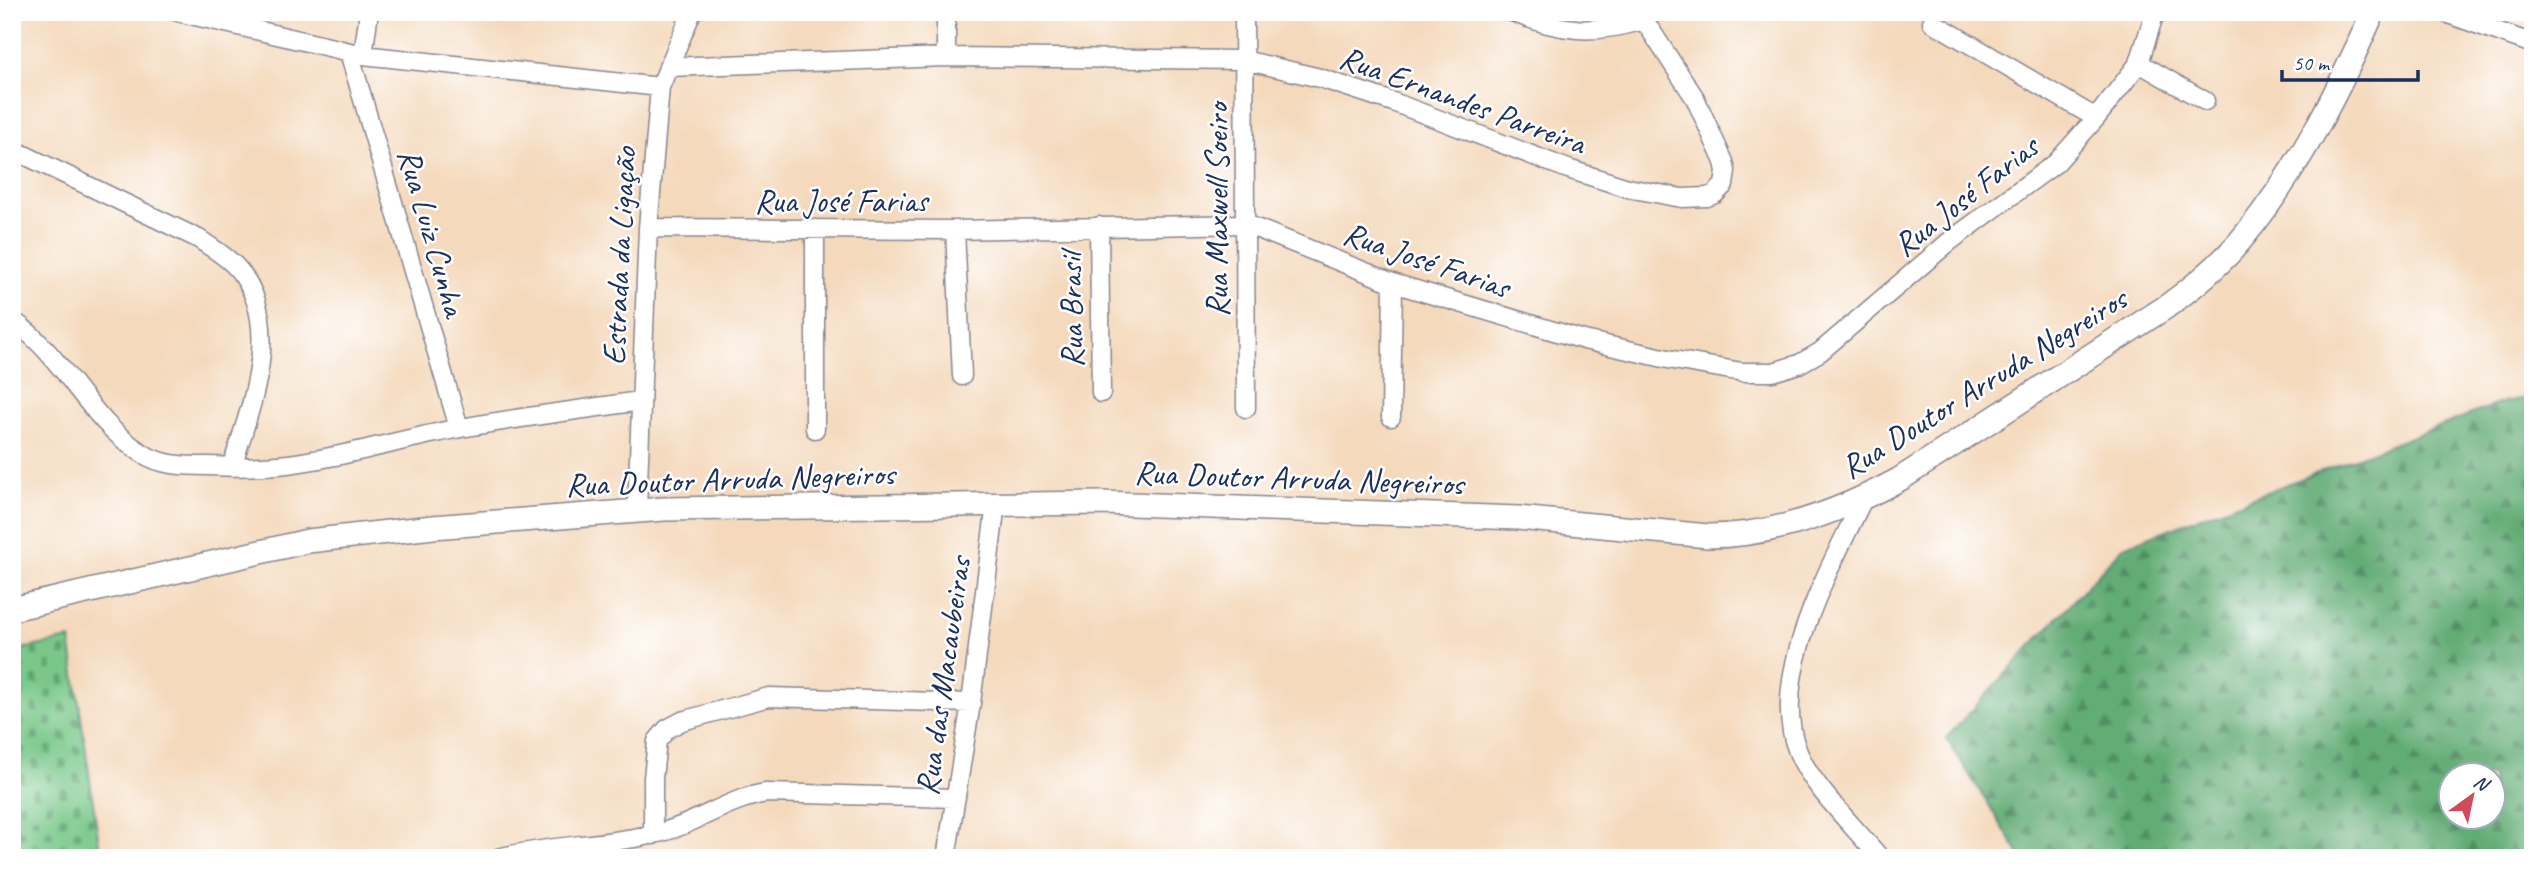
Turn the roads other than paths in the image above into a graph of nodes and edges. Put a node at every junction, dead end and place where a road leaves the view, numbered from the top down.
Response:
1 (178, 12) edge
2 (369, 12) edge
3 (692, 12) edge
4 (946, 12) edge
5 (1244, 12) edge
6 (1513, 12) edge
7 (2155, 12) edge
8 (2373, 12) edge
9 (2443, 12) edge
10 (1642, 16) edge
11 (1932, 22) dead end
12 (2533, 44) edge
13 (356, 53) junction
14 (946, 57) junction
15 (1244, 60) junction
16 (2139, 63) junction
17 (668, 67) junction
18 (660, 87) junction
19 (2204, 101) dead end
20 (2096, 118) junction
21 (12, 149) edge
22 (1246, 224) junction
23 (1099, 226) junction
24 (648, 228) junction
25 (815, 229) junction
26 (955, 230) junction
27 (1393, 283) junction
28 (12, 320) edge
29 (962, 376) dead end
30 (1101, 393) dead end
31 (640, 401) junction
32 (1246, 408) dead end
33 (1391, 418) dead end
34 (459, 428) junction
35 (815, 429) dead end
36 (232, 467) junction
37 (1863, 499) junction
38 (996, 503) junction
39 (637, 510) junction
40 (12, 609) edge
41 (971, 703) junction
42 (956, 798) junction
43 (653, 835) junction
44 (498, 858) edge
45 (946, 858) edge
46 (1880, 858) edge

1 - 13 street
2 - 13 street, Rua Luiz Cunha
3 - 17 street, Estrada da Ligação
4 - 14 street
5 - 15 street, Rua Maxwell Soeiro
6 - 10 street
7 - 16 street
8 - 37 street, Rua Doutor Arruda Negreiros
9 - 12 street
10 - 15 street, Rua Ernandes Parreira
11 - 20 street
13 - 18 street
13 - 34 street, Rua Luiz Cunha
14 - 15 street, Rua Ernandes Parreira
14 - 17 street, Rua Ernandes Parreira
15 - 22 street, Rua Maxwell Soeiro
16 - 19 street
16 - 20 street, Rua José Farias
17 - 18 street, Estrada da Ligação
18 - 24 street, Estrada da Ligação
20 - 27 street, Rua José Farias
21 - 36 street
22 - 23 street, Rua José Farias
22 - 27 street, Rua José Farias
22 - 32 street, Rua Maxwell Soeiro
23 - 26 street, Rua José Farias
23 - 30 street, Rua Brasil
24 - 25 street, Rua José Farias
24 - 31 street, Estrada da Ligação
25 - 26 street, Rua José Farias
25 - 35 street
26 - 29 street
27 - 33 street
28 - 36 street
31 - 34 street
31 - 39 street, Estrada da Ligação
34 - 36 street
37 - 38 street, Rua Doutor Arruda Negreiros
37 - 46 street
38 - 39 street, Rua Doutor Arruda Negreiros
38 - 41 street, Rua das Macaubeiras
39 - 40 street, Rua Doutor Arruda Negreiros
41 - 42 street, Rua das Macaubeiras
41 - 43 street
42 - 43 street
42 - 45 street, Rua das Macaubeiras
43 - 44 street

